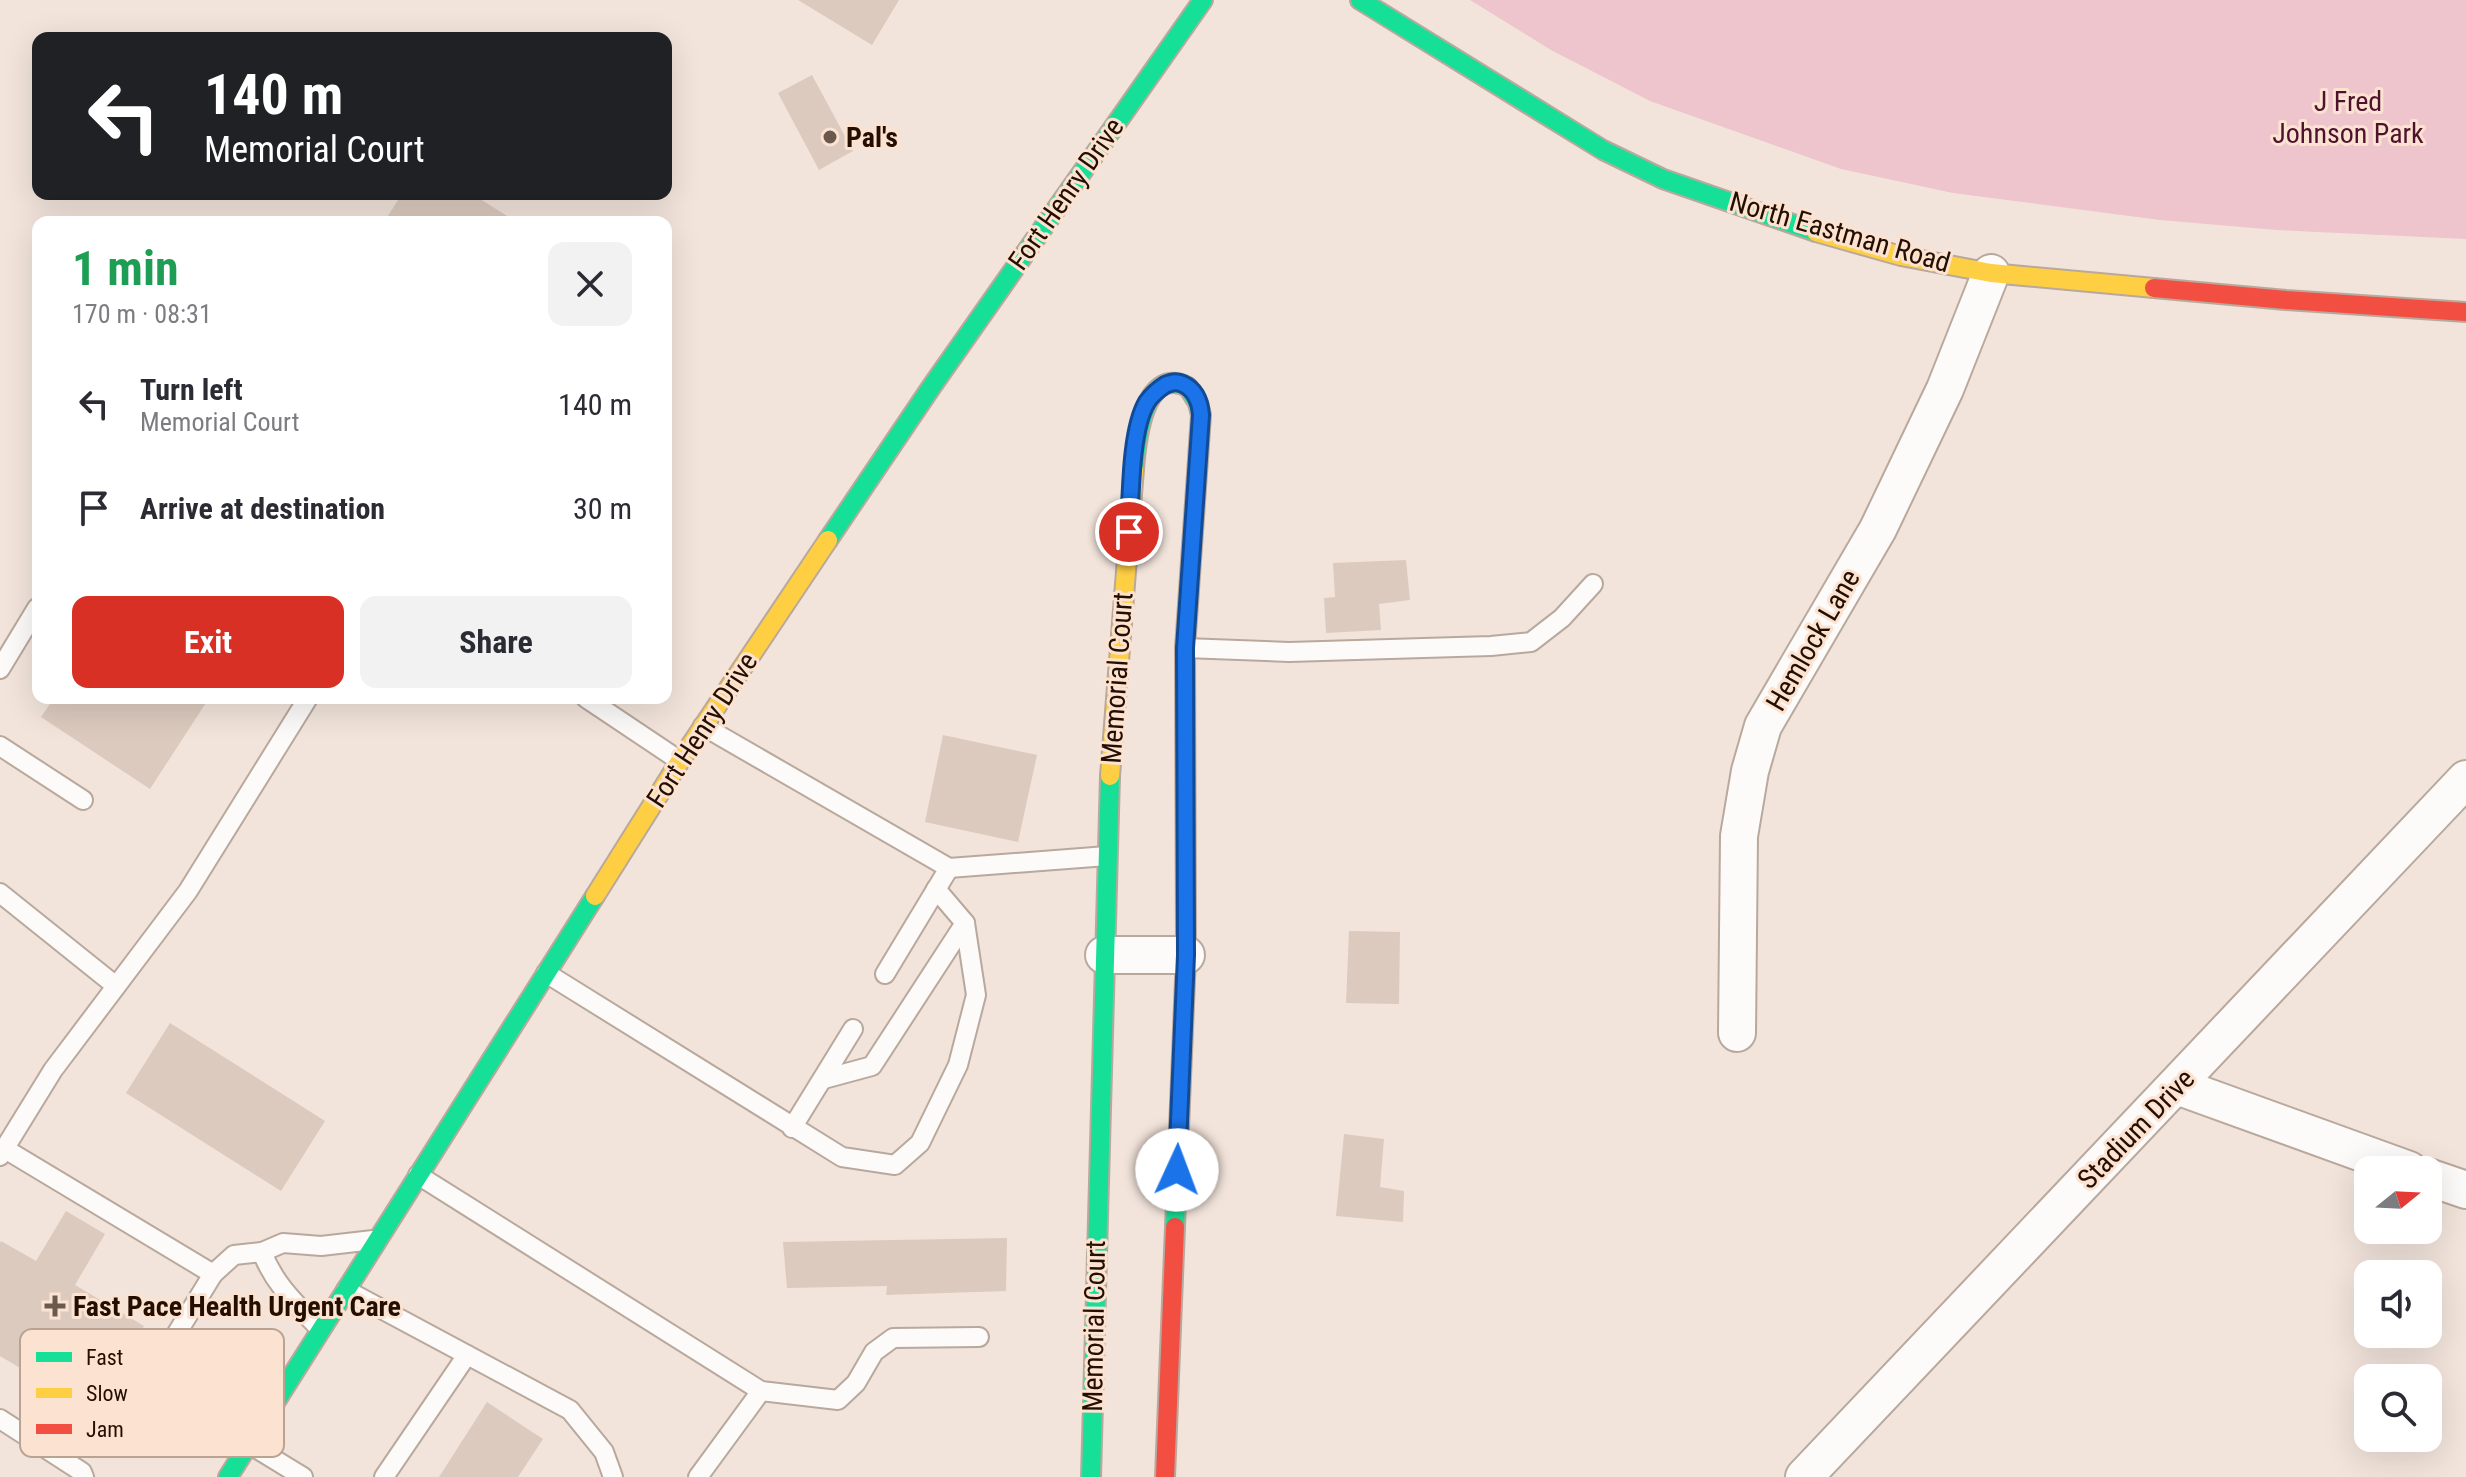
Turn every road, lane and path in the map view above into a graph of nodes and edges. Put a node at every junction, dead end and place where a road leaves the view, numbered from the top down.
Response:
1 (1203, 0) edge
2 (1360, 0) edge
3 (1991, 273) junction
4 (2466, 312) edge
5 (1593, 584) dead end
6 (32, 616) edge
7 (1185, 648) junction
8 (0, 669) edge
9 (304, 704) edge
10 (595, 704) edge
11 (703, 726) junction
12 (0, 746) edge
13 (680, 761) junction
14 (2466, 779) edge
15 (83, 800) dead end
16 (1107, 856) junction
17 (949, 868) junction
18 (936, 889) junction
19 (0, 893) edge
20 (965, 923) junction
21 (1104, 955) junction
22 (1186, 955) junction
23 (546, 973) junction
24 (885, 974) dead end
25 (116, 986) junction
26 (853, 1029) dead end
27 (1737, 1033) dead end
28 (824, 1079) junction
29 (2177, 1086) junction
30 (792, 1128) junction
31 (2, 1153) edge
32 (2370, 1156) edge
33 (418, 1175) junction
34 (2442, 1182) edge
35 (2466, 1190) edge
36 (378, 1240) junction
37 (262, 1252) junction
38 (213, 1274) junction
39 (346, 1290) junction
40 (179, 1329) edge
41 (321, 1330) junction
42 (979, 1337) dead end
43 (467, 1355) junction
44 (284, 1389) edge
45 (761, 1391) junction
46 (0, 1419) edge
47 (20, 1432) edge
48 (59, 1457) edge
49 (241, 1457) edge
50 (270, 1457) edge
51 (84, 1477) edge
52 (228, 1477) edge
53 (303, 1477) edge
54 (384, 1477) edge
55 (613, 1477) edge
56 (698, 1477) edge
57 (1091, 1477) edge
58 (1165, 1477) edge
59 (1804, 1477) edge

1 - 11 main road, Fort Henry Drive
2 - 3 main road, North Eastman Road
3 - 4 main road, North Eastman Road
3 - 27 street, Hemlock Lane
5 - 7 lane
6 - 8 lane
7 - 16 main road, Memorial Court
7 - 22 main road, Memorial Court
9 - 25 lane
10 - 13 lane
11 - 13 main road, Fort Henry Drive
11 - 17 lane
12 - 15 lane
13 - 23 main road, Fort Henry Drive
14 - 29 street, Stadium Drive
16 - 17 lane
16 - 21 main road, Memorial Court
17 - 18 lane
18 - 20 lane
18 - 24 lane
19 - 25 lane
20 - 28 lane
20 - 30 lane
21 - 22 street
21 - 57 main road, Memorial Court
22 - 58 main road, Memorial Court
23 - 30 lane
23 - 33 main road, Fort Henry Drive
25 - 31 lane
26 - 28 lane
28 - 30 lane
29 - 32 street
29 - 59 street, Stadium Drive
31 - 38 lane
33 - 36 main road, Fort Henry Drive
33 - 45 lane
34 - 35 street
36 - 37 lane
36 - 39 main road, Fort Henry Drive
37 - 38 lane
37 - 41 lane
38 - 40 lane
39 - 41 main road, Fort Henry Drive
39 - 43 lane
41 - 44 main road, Fort Henry Drive
42 - 45 lane
43 - 54 lane
43 - 55 lane
45 - 56 lane
46 - 47 lane
48 - 51 lane
49 - 52 main road, Fort Henry Drive
50 - 53 lane

